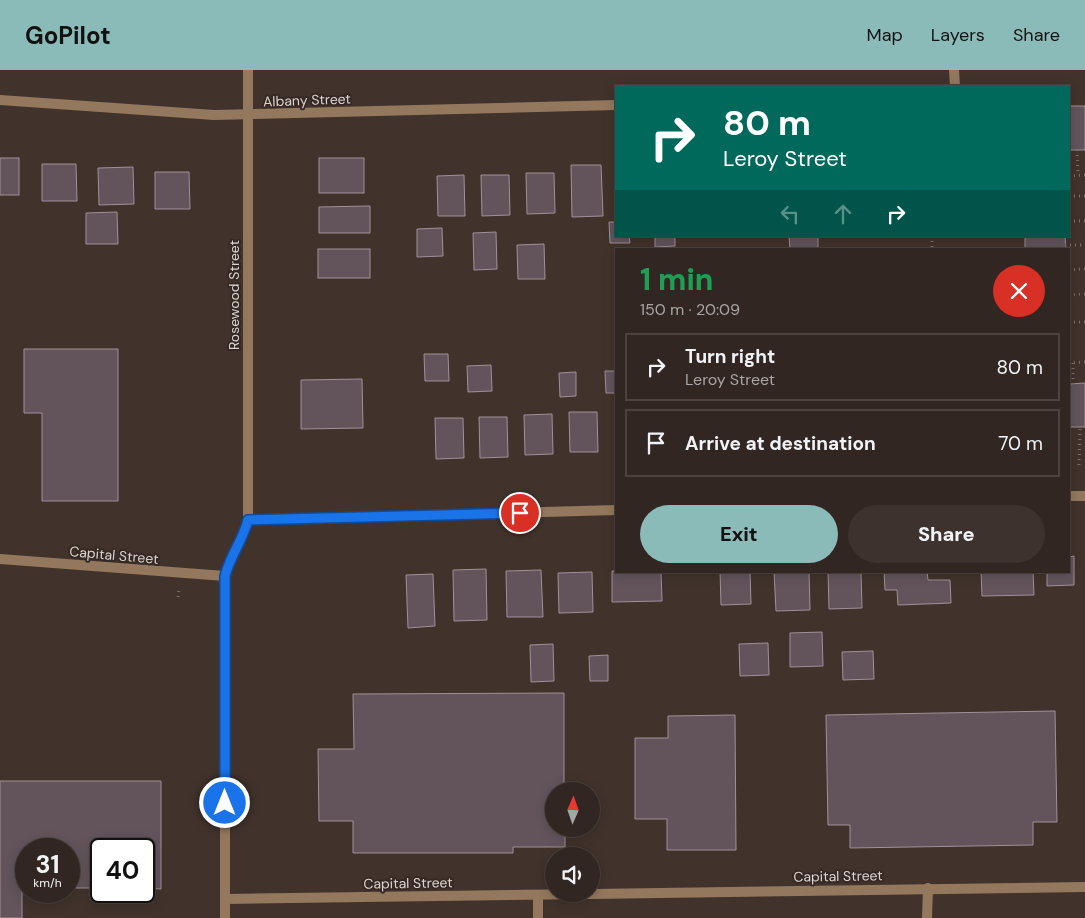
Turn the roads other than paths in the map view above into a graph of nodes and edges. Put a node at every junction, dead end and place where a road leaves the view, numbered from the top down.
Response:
1 (248, 70) edge
2 (954, 70) edge
3 (955, 85) edge
4 (0, 100) edge
5 (615, 105) edge
6 (248, 115) junction
7 (1070, 496) edge
8 (1085, 496) edge
9 (615, 510) edge
10 (248, 520) junction
11 (0, 559) edge
12 (225, 576) junction
13 (1085, 887) edge
14 (928, 888) junction
15 (600, 894) edge
16 (538, 895) junction
17 (545, 895) edge
18 (225, 899) junction
19 (226, 918) edge
20 (538, 918) edge
21 (927, 918) edge

1 - 6 street, Rosewood Street
2 - 3 street
4 - 6 street, Albany Street
5 - 6 street, Albany Street
6 - 10 street, Rosewood Street
7 - 8 street
9 - 10 street
10 - 12 street, Rosewood Street
11 - 12 street, Capital Street
12 - 18 street
13 - 14 street, Capital Street
14 - 15 street, Capital Street
14 - 21 street
16 - 17 street, Capital Street
16 - 18 street, Capital Street
16 - 20 street
18 - 19 street

